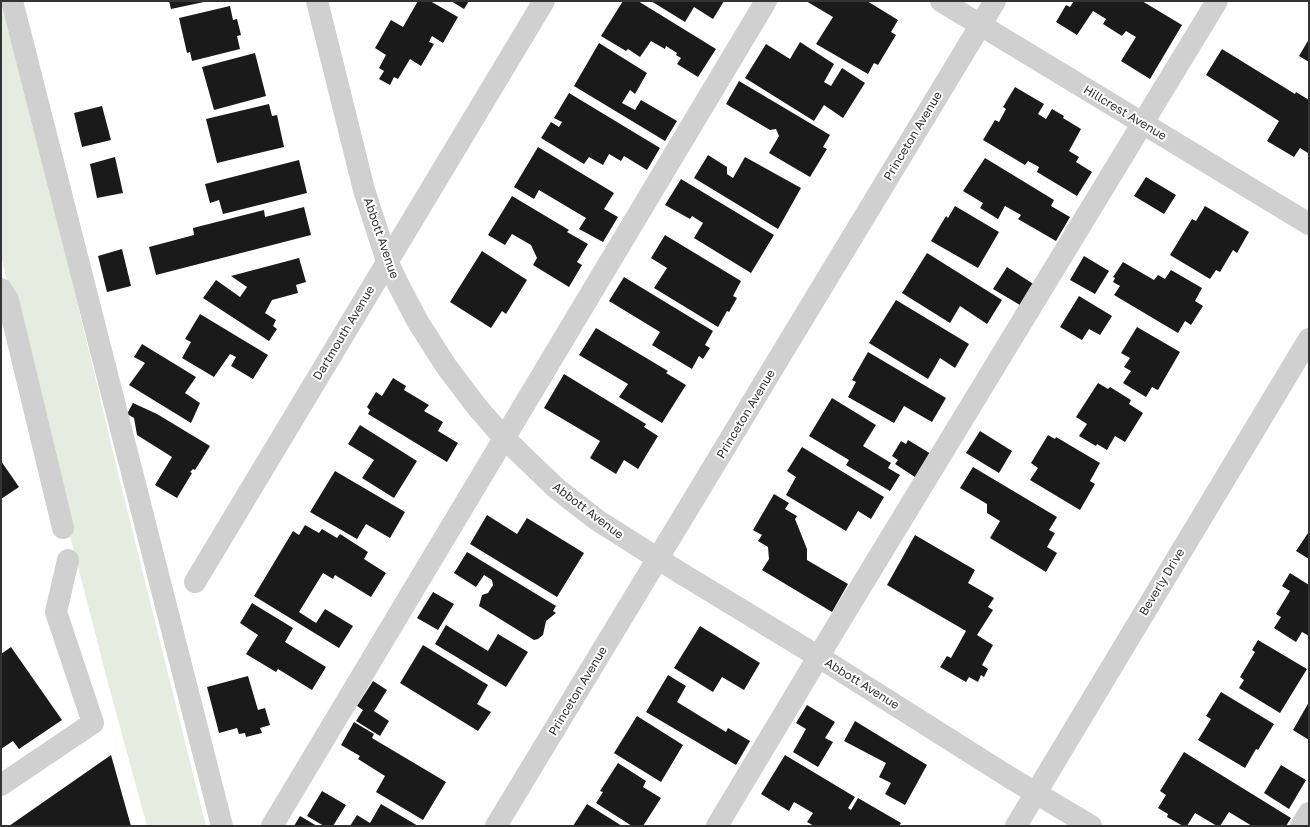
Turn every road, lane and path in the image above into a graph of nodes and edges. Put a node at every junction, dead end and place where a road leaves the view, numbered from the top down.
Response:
1 (12, 1) edge
2 (317, 1) edge
3 (544, 1) edge
4 (766, 1) edge
5 (941, 1) edge
6 (995, 1) edge
7 (1217, 1) edge
8 (980, 25) junction
9 (1143, 124) junction
10 (1309, 224) edge
11 (387, 261) junction
12 (1, 289) edge
13 (1309, 339) edge
14 (504, 438) junction
15 (63, 528) dead end
16 (658, 559) junction
17 (68, 560) dead end
18 (195, 582) dead end
19 (819, 656) junction
20 (1, 785) edge
21 (1036, 792) junction
22 (1309, 813) edge
23 (222, 826) edge
24 (272, 826) edge
25 (496, 826) edge
26 (717, 826) edge
27 (1016, 826) edge
28 (1091, 826) edge
29 (1301, 826) edge

1 - 23 street
2 - 11 street, Abbott Avenue
3 - 11 street, Dartmouth Avenue
4 - 14 street
5 - 8 street, Hillcrest Avenue
6 - 8 street, Princeton Avenue
7 - 9 street
8 - 9 street, Hillcrest Avenue
8 - 16 street, Princeton Avenue
9 - 10 street, Hillcrest Avenue
9 - 19 street
11 - 14 street, Abbott Avenue
11 - 18 street, Dartmouth Avenue
12 - 15 street
13 - 21 street, Beverly Drive
14 - 16 street, Abbott Avenue
14 - 24 street
16 - 19 street, Abbott Avenue
16 - 25 street, Princeton Avenue
17 - 20 street
19 - 21 street, Abbott Avenue
19 - 26 street
21 - 27 street, Beverly Drive
21 - 28 street, Abbott Avenue
22 - 29 street

